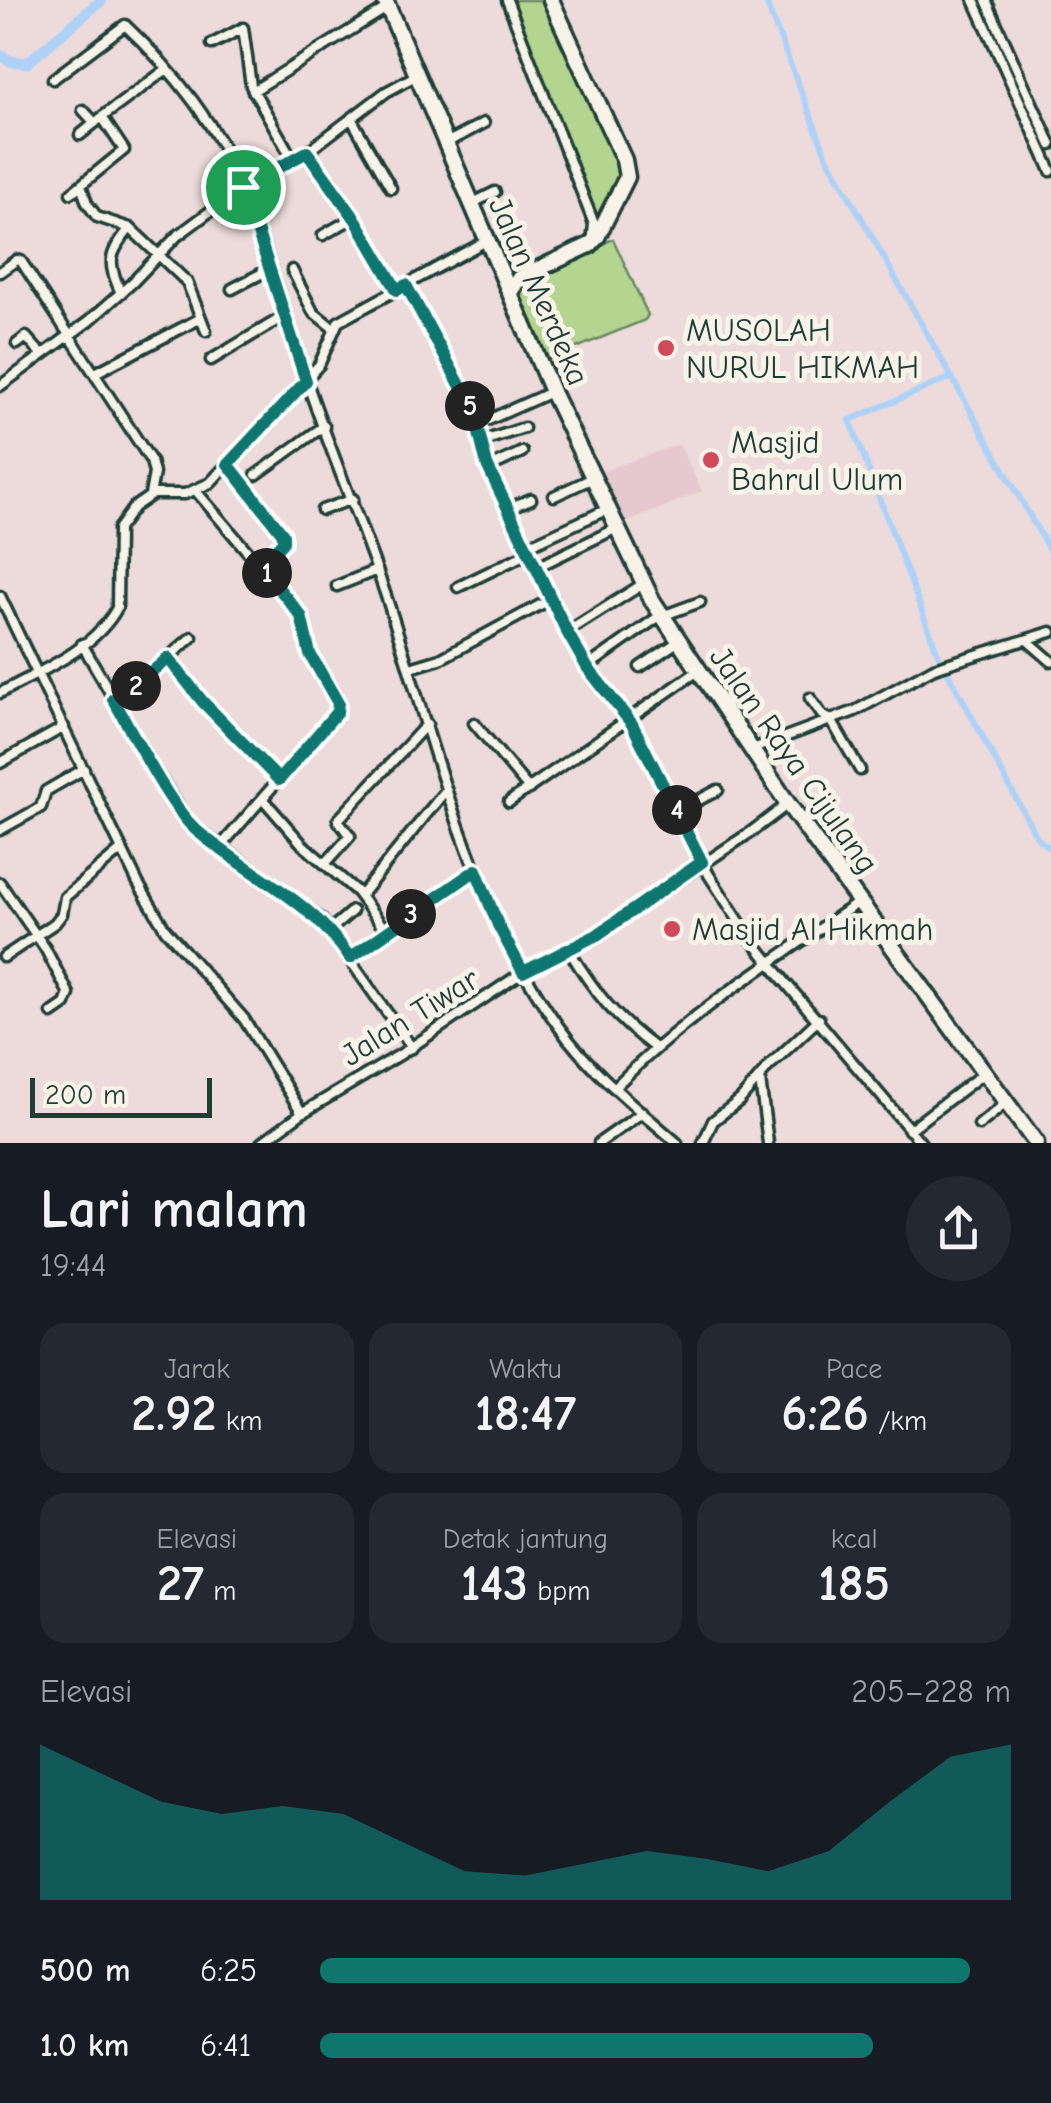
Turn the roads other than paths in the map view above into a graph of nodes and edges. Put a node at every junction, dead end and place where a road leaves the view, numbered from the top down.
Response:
1 (507, 0) edge
2 (552, 0) edge
3 (974, 0) edge
4 (986, 0) edge
5 (387, 4) edge
6 (212, 44) dead end
7 (167, 69) junction
8 (417, 75) junction
9 (52, 78) dead end
10 (254, 91) junction
11 (83, 110) dead end
12 (351, 118) junction
13 (99, 120) junction
14 (484, 122) dead end
15 (80, 135) dead end
16 (446, 143) junction
17 (1051, 145) edge
18 (307, 152) junction
19 (293, 160) junction
20 (1051, 171) edge
21 (80, 186) junction
22 (243, 187) junction
23 (391, 188) dead end
24 (495, 192) dead end
25 (70, 193) dead end
26 (471, 204) junction
27 (354, 218) junction
28 (128, 230) junction
29 (322, 235) dead end
30 (486, 241) junction
31 (590, 245) junction
32 (158, 253) junction
33 (270, 268) junction
34 (292, 270) dead end
35 (498, 270) junction
36 (0, 272) edge
37 (519, 278) junction
38 (402, 287) junction
39 (232, 288) dead end
40 (120, 294) junction
41 (510, 294) junction
42 (286, 315) junction
43 (201, 318) junction
44 (333, 328) junction
45 (206, 331) dead end
46 (71, 334) junction
47 (17, 344) dead end
48 (42, 355) junction
49 (211, 360) dead end
50 (95, 373) junction
51 (306, 381) junction
52 (0, 386) edge
53 (552, 392) junction
54 (477, 425) junction
55 (324, 426) junction
56 (524, 428) dead end
57 (480, 442) junction
58 (522, 452) dead end
59 (228, 464) junction
60 (488, 468) junction
61 (256, 475) dead end
62 (593, 478) junction
63 (196, 491) junction
64 (150, 495) junction
65 (554, 496) dead end
66 (352, 499) junction
67 (531, 499) dead end
68 (509, 508) junction
69 (608, 509) junction
70 (322, 510) dead end
71 (617, 528) junction
72 (529, 549) junction
73 (261, 566) junction
74 (537, 567) junction
75 (378, 570) junction
76 (644, 583) junction
77 (336, 586) dead end
78 (458, 587) dead end
79 (0, 596) edge
80 (553, 598) junction
81 (652, 600) joint
82 (700, 602) dead end
83 (662, 616) junction
84 (12, 622) junction
85 (0, 628) edge
86 (567, 632) junction
87 (1051, 632) edge
88 (192, 637) dead end
89 (1027, 640) junction
90 (678, 641) junction
91 (82, 644) junction
92 (168, 658) junction
93 (1051, 661) edge
94 (587, 667) junction
95 (640, 667) dead end
96 (410, 668) junction
97 (698, 671) junction
98 (36, 674) junction
99 (0, 694) edge
100 (810, 698) dead end
101 (113, 699) junction
102 (626, 718) junction
103 (831, 720) junction
104 (427, 724) junction
105 (474, 724) dead end
106 (64, 727) junction
107 (750, 750) junction
108 (0, 762) edge
109 (84, 770) junction
110 (860, 770) dead end
111 (279, 780) junction
112 (529, 789) junction
113 (446, 790) junction
114 (718, 790) dead end
115 (263, 798) junction
116 (509, 802) dead end
117 (788, 804) junction
118 (678, 811) junction
119 (0, 830) edge
120 (220, 847) junction
121 (122, 849) junction
122 (702, 862) junction
123 (325, 864) junction
124 (476, 870) junction
125 (0, 884) edge
126 (360, 896) junction
127 (859, 902) junction
128 (352, 911) dead end
129 (330, 930) junction
130 (386, 931) junction
131 (35, 934) junction
132 (569, 950) junction
133 (4, 957) dead end
134 (350, 958) junction
135 (770, 963) junction
136 (523, 972) junction
137 (52, 1014) dead end
138 (819, 1019) junction
139 (412, 1048) junction
140 (655, 1048) junction
141 (984, 1073) junction
142 (760, 1080) junction
143 (615, 1087) junction
144 (1006, 1104) junction
145 (642, 1112) junction
146 (302, 1113) junction
147 (980, 1125) dead end
148 (909, 1130) junction
149 (275, 1133) junction
150 (260, 1143) edge
151 (282, 1143) edge
152 (599, 1143) edge
153 (678, 1143) edge
154 (703, 1143) edge
155 (768, 1143) edge
156 (922, 1143) edge
157 (1036, 1143) edge

1 - 31 street
2 - 31 highway
3 - 20 street
4 - 17 street
5 - 8 highway, Jalan Merdeka
5 - 10 street
6 - 10 street
7 - 9 street
7 - 13 street
7 - 22 street
8 - 12 street
8 - 16 highway, Jalan Merdeka
10 - 19 street
11 - 13 street
12 - 18 street
12 - 23 street
13 - 15 street
13 - 21 street
14 - 16 street
16 - 26 highway, Jalan Merdeka
18 - 19 street
18 - 27 street
19 - 22 street
21 - 25 street
21 - 28 street
22 - 32 street
22 - 33 street
24 - 26 street
26 - 30 highway, Jalan Merdeka
27 - 29 street
27 - 38 street
28 - 32 street
28 - 40 street
30 - 35 highway, Jalan Merdeka
30 - 38 street
31 - 37 highway
32 - 40 street
32 - 43 street
33 - 39 street
33 - 42 street
34 - 44 street
35 - 37 highway
35 - 41 highway, Jalan Merdeka
36 - 46 street
37 - 41 highway
38 - 44 street
38 - 54 street
40 - 46 street
41 - 53 highway, Jalan Merdeka
42 - 49 street
42 - 51 street
43 - 45 street
43 - 50 street
44 - 51 street
46 - 48 street
46 - 50 street
47 - 48 street
48 - 52 street
50 - 64 street
51 - 55 street
51 - 59 street
53 - 54 street
53 - 62 highway, Jalan Merdeka
54 - 57 street
55 - 61 street
55 - 66 street
56 - 57 street
57 - 60 street
58 - 60 street
59 - 63 street
59 - 73 street
60 - 68 street
62 - 65 street
62 - 69 highway, Jalan Merdeka
63 - 64 street
63 - 73 street
64 - 91 street
66 - 70 street
66 - 75 street
67 - 68 street
68 - 72 street
69 - 71 highway, Jalan Merdeka
69 - 72 street
71 - 74 street
71 - 76 highway, Jalan Merdeka
72 - 74 street
72 - 78 street
73 - 111 street
74 - 80 street
75 - 77 street
75 - 96 street
76 - 81 highway, Jalan Merdeka
76 - 86 street
79 - 84 street
80 - 86 street
80 - 96 street
81 - 83 highway, Jalan Raya Cijulang
82 - 83 street
83 - 90 highway, Jalan Raya Cijulang
83 - 94 street
84 - 85 street
84 - 98 street
86 - 94 street
87 - 89 street
88 - 92 street
89 - 93 street
89 - 103 street
90 - 95 street
90 - 97 highway, Jalan Raya Cijulang
91 - 98 street
91 - 101 street
92 - 101 street
92 - 111 street
94 - 102 street
96 - 104 street
97 - 102 street
97 - 107 highway, Jalan Raya Cijulang
98 - 99 street
98 - 106 street
100 - 103 street
101 - 120 street
102 - 112 street
102 - 118 street
103 - 107 street
103 - 110 street
104 - 113 street
104 - 123 street
105 - 112 street
106 - 108 street
106 - 109 street
107 - 117 highway, Jalan Raya Cijulang
109 - 119 street
109 - 121 street
111 - 115 street
112 - 116 street
113 - 124 street
113 - 126 street
114 - 118 street
115 - 120 street
115 - 123 street
117 - 122 street, Jalan Tiwar
117 - 127 highway, Jalan Raya Cijulang
118 - 122 street
120 - 129 street
121 - 131 street
121 - 146 street
122 - 132 street, Jalan Tiwar
122 - 135 street
123 - 126 street
124 - 130 street
124 - 136 street
125 - 131 street
126 - 130 street
127 - 135 street
127 - 141 highway, Jalan Raya Cijulang
128 - 129 street
129 - 134 street
130 - 134 street
131 - 133 street
131 - 137 street
132 - 136 street, Jalan Tiwar
132 - 140 street
134 - 139 street
135 - 138 street
135 - 140 street
136 - 139 street, Jalan Tiwar
136 - 143 street
138 - 142 street
138 - 148 street
139 - 146 street, Jalan Tiwar
140 - 143 street
141 - 144 highway, Jalan Raya Cijulang
141 - 148 street
142 - 154 street
142 - 155 street
143 - 145 street
144 - 147 street
144 - 157 highway, Jalan Raya Cijulang
145 - 152 street
145 - 153 street
146 - 149 street, Jalan Tiwar
148 - 156 street
149 - 150 street, Jalan Tiwar
149 - 151 street

